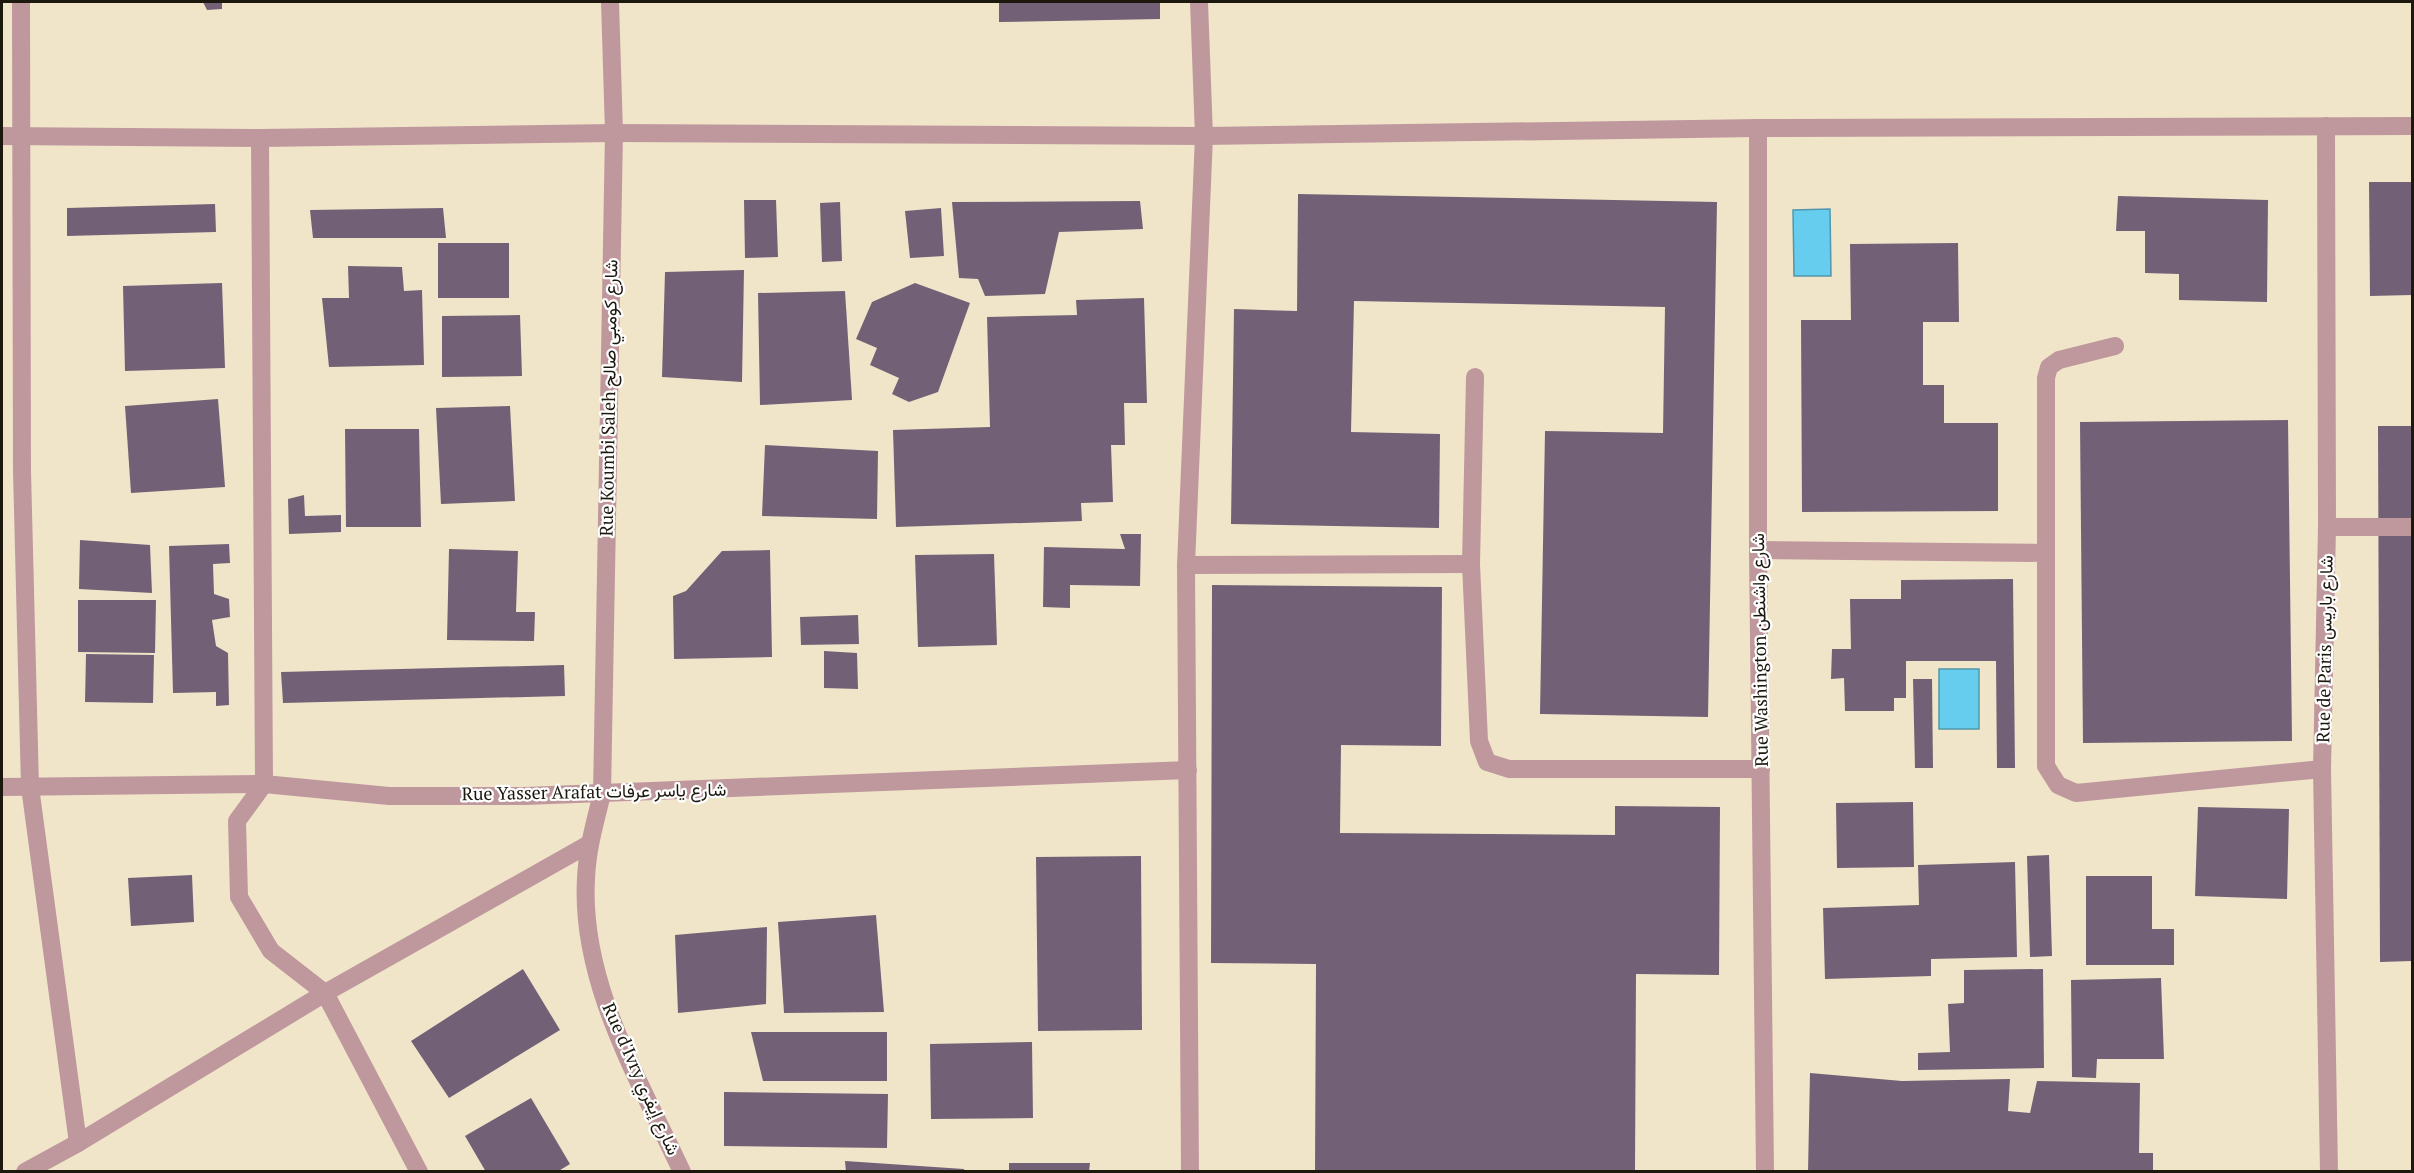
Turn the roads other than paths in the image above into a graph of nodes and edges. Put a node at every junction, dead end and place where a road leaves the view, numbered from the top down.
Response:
1 (21, 2) edge
2 (610, 2) edge
3 (1199, 2) edge
4 (2326, 126) junction
5 (2412, 126) edge
6 (1758, 128) junction
7 (614, 133) junction
8 (2, 136) edge
9 (23, 136) junction
10 (1204, 136) junction
11 (260, 138) junction
12 (2115, 346) dead end
13 (1475, 377) dead end
14 (2327, 527) junction
15 (2412, 527) edge
16 (1758, 550) junction
17 (2046, 552) junction
18 (1472, 564) junction
19 (1186, 565) junction
20 (1761, 769) junction
21 (2322, 769) junction
22 (1188, 770) junction
23 (264, 784) junction
24 (2, 787) edge
25 (30, 787) junction
26 (602, 794) junction
27 (589, 844) junction
28 (325, 993) junction
29 (78, 1143) junction
30 (25, 1172) edge
31 (419, 1172) edge
32 (682, 1172) edge
33 (1190, 1172) edge
34 (1765, 1172) edge
35 (2329, 1172) edge

1 - 9 street
2 - 7 street, Rue Koumbi Saleh شارع كومبي صالح
3 - 10 street
4 - 5 street
4 - 6 street
4 - 14 street, Rue de Paris شارع باريس
6 - 10 street
6 - 16 street, Rue Washington شارع واشنطن
7 - 10 street
7 - 11 street
7 - 26 street, Rue Koumbi Saleh شارع كومبي صالح
8 - 9 street
9 - 11 street
9 - 25 street
10 - 19 street
11 - 23 street
12 - 17 street
13 - 18 street
14 - 15 street
14 - 21 street, Rue de Paris شارع باريس
16 - 17 street
16 - 20 street, Rue Washington شارع واشنطن
17 - 21 street
18 - 19 street
18 - 20 street
19 - 22 street
20 - 34 street, Rue Washington شارع واشنطن
21 - 35 street, Rue de Paris شارع باريس
22 - 26 street, Rue Yasser Arafat شارع ياسر عرفات
22 - 33 street
23 - 25 street, Rue Yasser Arafat شارع ياسر عرفات
23 - 26 street, Rue Yasser Arafat شارع ياسر عرفات
23 - 28 street
24 - 25 street, Rue Yasser Arafat شارع ياسر عرفات
25 - 29 street
26 - 27 street, Rue Koumbi Saleh شارع كومبي صالح
27 - 28 street
27 - 32 street, Rue d'Ivry شارع إيفري
28 - 29 street
28 - 31 street
29 - 30 street

